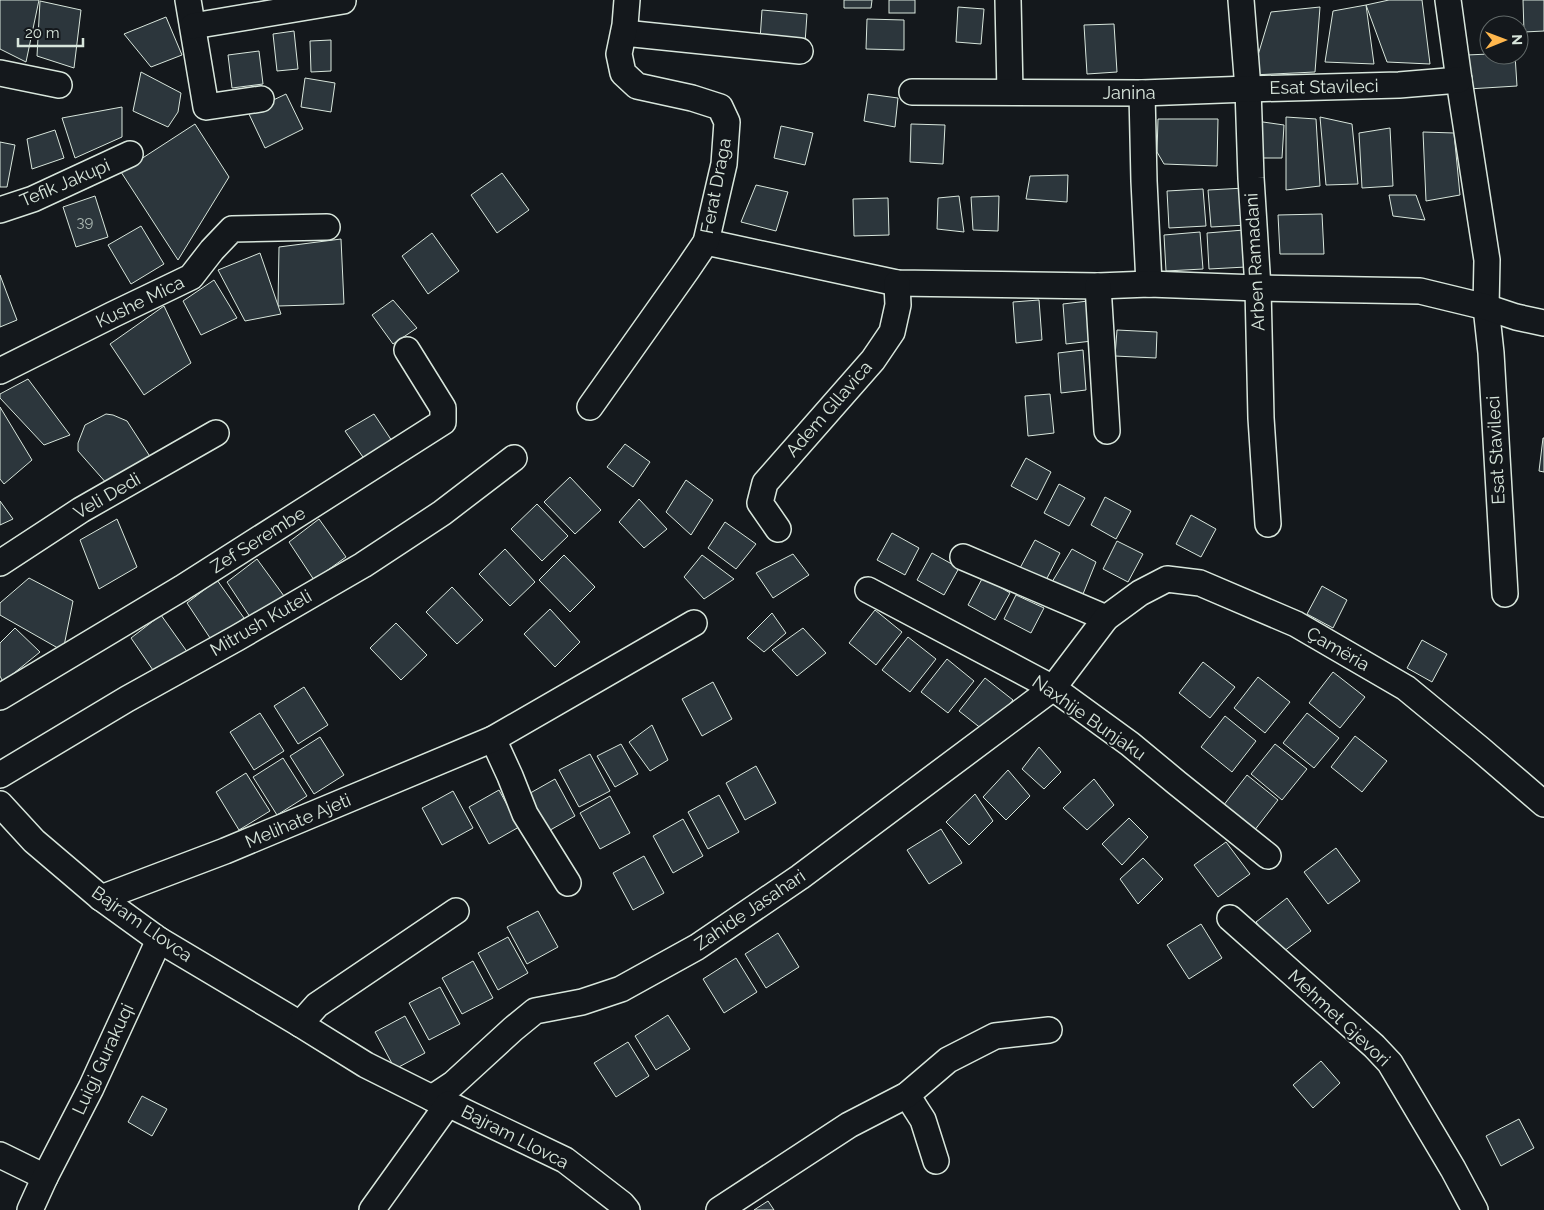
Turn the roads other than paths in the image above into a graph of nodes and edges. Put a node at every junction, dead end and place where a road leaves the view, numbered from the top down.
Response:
1 (188, 0) edge
2 (627, 0) edge
3 (1008, 0) edge
4 (1241, 0) edge
5 (1448, 0) edge
6 (343, 1) dead end
7 (193, 26) junction
8 (624, 34) junction
9 (800, 51) dead end
10 (0, 73) edge
11 (1459, 80) junction
12 (59, 85) dead end
13 (1248, 89) junction
14 (912, 92) dead end
15 (1010, 92) junction
16 (1142, 93) junction
17 (261, 99) dead end
18 (130, 154) dead end
19 (0, 210) edge
20 (327, 227) dead end
21 (706, 242) junction
22 (897, 283) junction
23 (1149, 284) junction
24 (1098, 286) junction
25 (1258, 288) junction
26 (1486, 307) junction
27 (1544, 323) edge
28 (407, 350) dead end
29 (0, 371) edge
30 (590, 407) dead end
31 (1107, 431) dead end
32 (216, 433) dead end
33 (514, 458) dead end
34 (1268, 524) dead end
35 (778, 529) dead end
36 (963, 557) dead end
37 (0, 563) edge
38 (868, 590) dead end
39 (1505, 594) dead end
40 (1106, 618) junction
41 (694, 623) dead end
42 (1053, 688) junction
43 (0, 697) edge
44 (492, 739) junction
45 (0, 775) edge
46 (0, 804) edge
47 (1544, 804) edge
48 (1268, 856) dead end
49 (568, 883) dead end
50 (101, 898) junction
51 (456, 911) dead end
52 (1230, 918) dead end
53 (159, 940) junction
54 (300, 1024) junction
55 (1049, 1030) dead end
56 (907, 1095) junction
57 (440, 1101) junction
58 (0, 1155) edge
59 (936, 1161) dead end
60 (45, 1177) junction
61 (30, 1210) edge
62 (372, 1210) edge
63 (627, 1210) edge
64 (719, 1210) edge
65 (1476, 1210) edge

1 - 7 street
2 - 8 street, Ferat Draga
3 - 15 street
4 - 13 street, Arben Ramadani
5 - 11 street, Esat Stavileci
6 - 7 street
7 - 17 street
8 - 9 street
8 - 21 street, Ferat Draga
10 - 12 street
11 - 13 street, Esat Stavileci
11 - 26 street, Esat Stavileci
13 - 16 street, Janina
13 - 25 street, Arben Ramadani
14 - 15 street, Janina
15 - 16 street, Janina
16 - 23 street
18 - 19 street, Tefik Jakupi
20 - 29 street, Kushe Mica
21 - 22 street
21 - 30 street, Ferat Draga
22 - 24 street
22 - 35 street, Adem Gllavica
23 - 24 street
23 - 25 street
24 - 31 street
25 - 26 street
25 - 34 street, Arben Ramadani
26 - 27 street
26 - 39 street, Esat Stavileci
28 - 43 street, Zef Serembe
32 - 37 street, Veli Dedi
33 - 45 street, Mitrush Kuteli
36 - 40 street
38 - 42 street, Naxhije Bunjaku
40 - 42 street, Çamëria
40 - 47 street, Çamëria
41 - 44 street, Melihate Ajeti
42 - 48 street, Naxhije Bunjaku
42 - 57 street, Zahide Jasahari
44 - 49 street
44 - 50 street, Melihate Ajeti
46 - 50 street, Bajram Llovca
50 - 53 street, Bajram Llovca
51 - 54 street
52 - 65 street, Mehmet Gjevori
53 - 54 street, Bajram Llovca
53 - 60 street, Luigj Gurakuqi
54 - 57 street, Bajram Llovca
55 - 56 street
56 - 59 street
56 - 64 street
57 - 62 street, Bajram Llovca
57 - 63 street, Bajram Llovca
58 - 60 street
60 - 61 street, Luigj Gurakuqi

